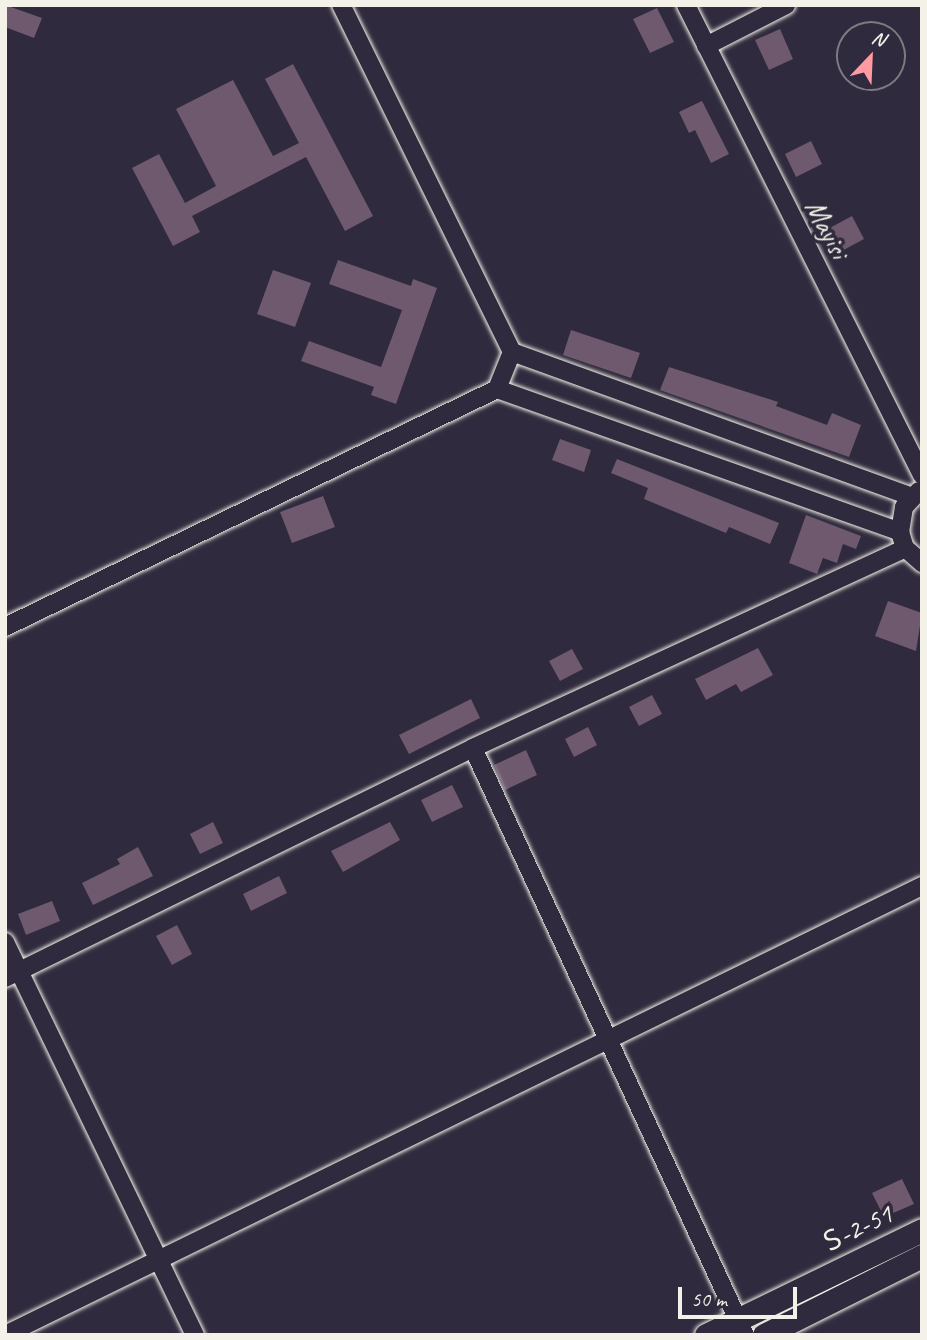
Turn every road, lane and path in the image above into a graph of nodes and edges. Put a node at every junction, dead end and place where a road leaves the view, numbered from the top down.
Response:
1 (341, 5) edge
2 (686, 5) edge
3 (786, 5) edge
4 (706, 46) junction
5 (512, 352) junction
6 (497, 389) junction
7 (922, 475) edge
8 (917, 493) edge
9 (902, 540) junction
10 (922, 563) edge
11 (5, 627) edge
12 (473, 748) junction
13 (922, 886) edge
14 (5, 942) edge
15 (12, 975) edge
16 (610, 1038) junction
17 (922, 1230) edge
18 (922, 1256) edge
19 (158, 1260) junction
20 (741, 1327) edge
21 (5, 1335) edge
22 (195, 1335) edge
23 (706, 1335) edge
24 (764, 1335) edge

1 - 5 street
2 - 4 street, Mayisi
3 - 4 street
4 - 7 street, Mayisi
5 - 6 street
5 - 8 street
6 - 9 street
6 - 11 street
8 - 9 street
9 - 10 street
9 - 12 street
12 - 15 street
12 - 16 street
13 - 16 street
14 - 15 street
15 - 19 street
16 - 19 street
16 - 20 street
17 - 20 street, Տ-2-51 / Տ-2-51
18 - 24 street, Տ-2-51 / Տ-2-51
19 - 21 street
19 - 22 street
20 - 23 street, Տ-2-51 / Տ-2-51

